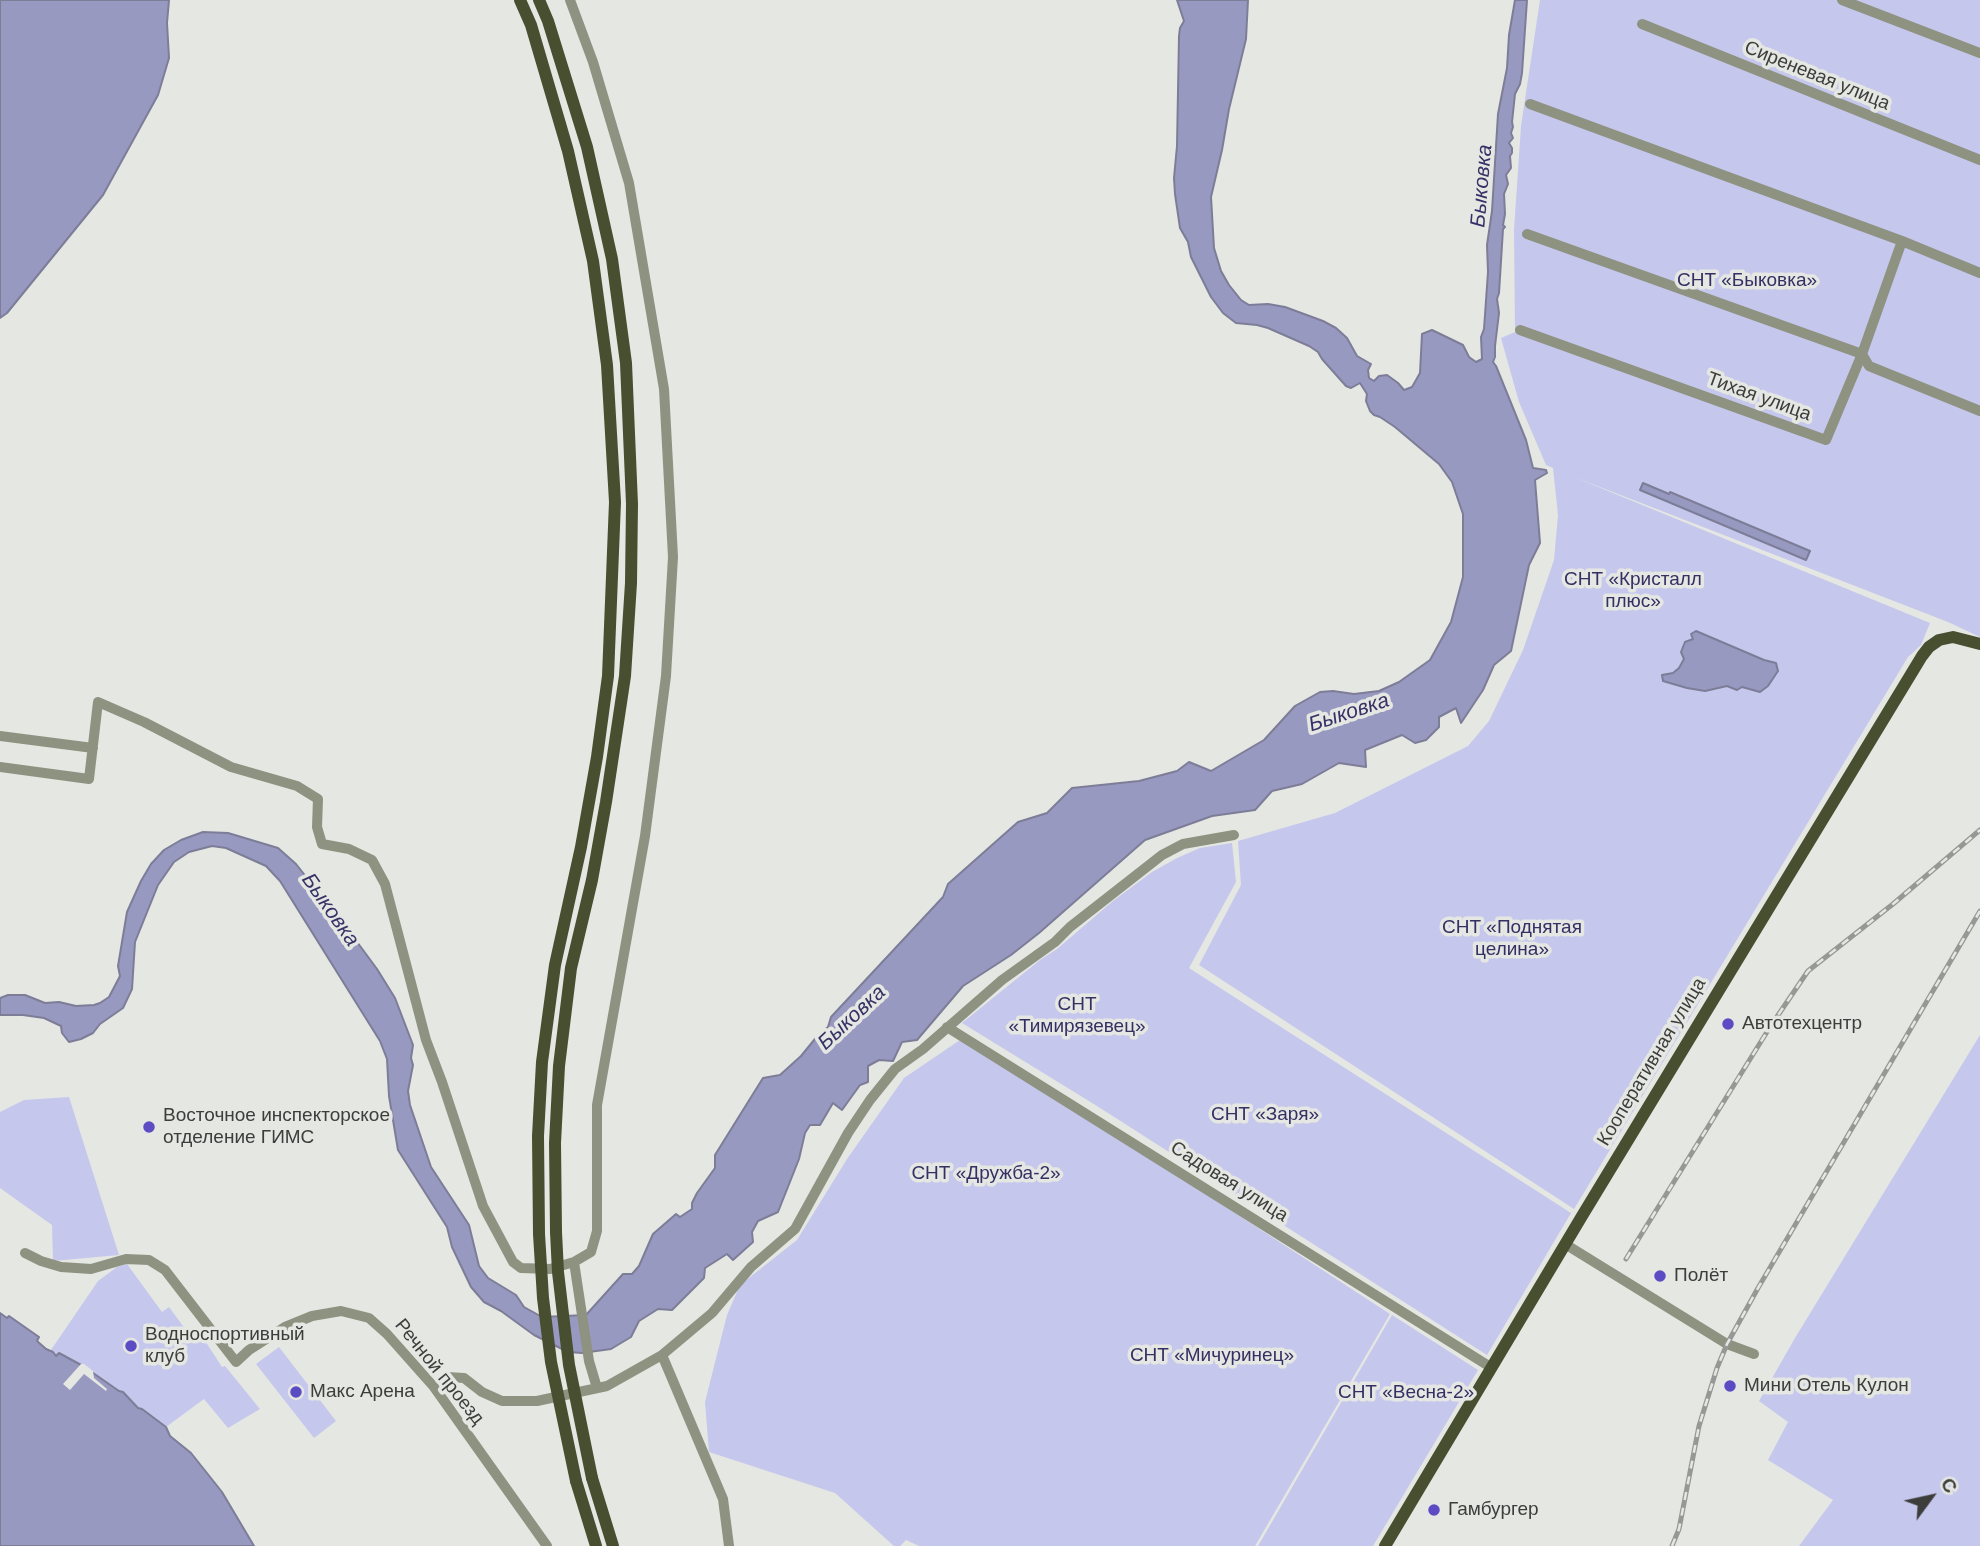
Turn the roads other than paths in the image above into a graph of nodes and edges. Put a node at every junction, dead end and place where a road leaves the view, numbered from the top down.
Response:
1 (520, 0) edge
2 (539, 0) edge
3 (570, 0) edge
4 (1842, 0) edge
5 (1642, 24) dead end
6 (1980, 53) edge
7 (1530, 104) dead end
8 (1980, 160) edge
9 (1527, 234) dead end
10 (1902, 241) junction
11 (1980, 273) edge
12 (1520, 330) dead end
13 (1862, 354) junction
14 (1980, 411) edge
15 (1980, 644) edge
16 (0, 736) edge
17 (93, 748) junction
18 (0, 767) edge
19 (1234, 835) dead end
20 (947, 1027) junction
21 (1566, 1244) junction
22 (25, 1253) dead end
23 (574, 1262) junction
24 (1754, 1354) dead end
25 (662, 1355) junction
26 (1492, 1368) junction
27 (434, 1387) junction
28 (597, 1388) junction
29 (547, 1546) edge
30 (596, 1546) edge
31 (613, 1546) edge
32 (729, 1546) edge
33 (1385, 1546) edge

1 - 30 main road, bridge
2 - 31 main road, bridge
3 - 23 street
4 - 6 street
5 - 8 street, Сиреневая улица
7 - 10 street
9 - 13 street
10 - 11 street
10 - 13 street, Тихая улица
12 - 13 street, Тихая улица
13 - 14 street
15 - 21 main road, Кооперативная улица
16 - 17 street
17 - 18 street
17 - 23 street
19 - 20 street
20 - 25 street
20 - 26 street, Садовая улица
21 - 24 street
21 - 26 main road, Кооперативная улица
22 - 27 street, Речной проезд
23 - 28 street
25 - 28 street
25 - 32 street
26 - 33 main road, Кооперативная улица
27 - 28 street
27 - 29 street, Речной проезд

